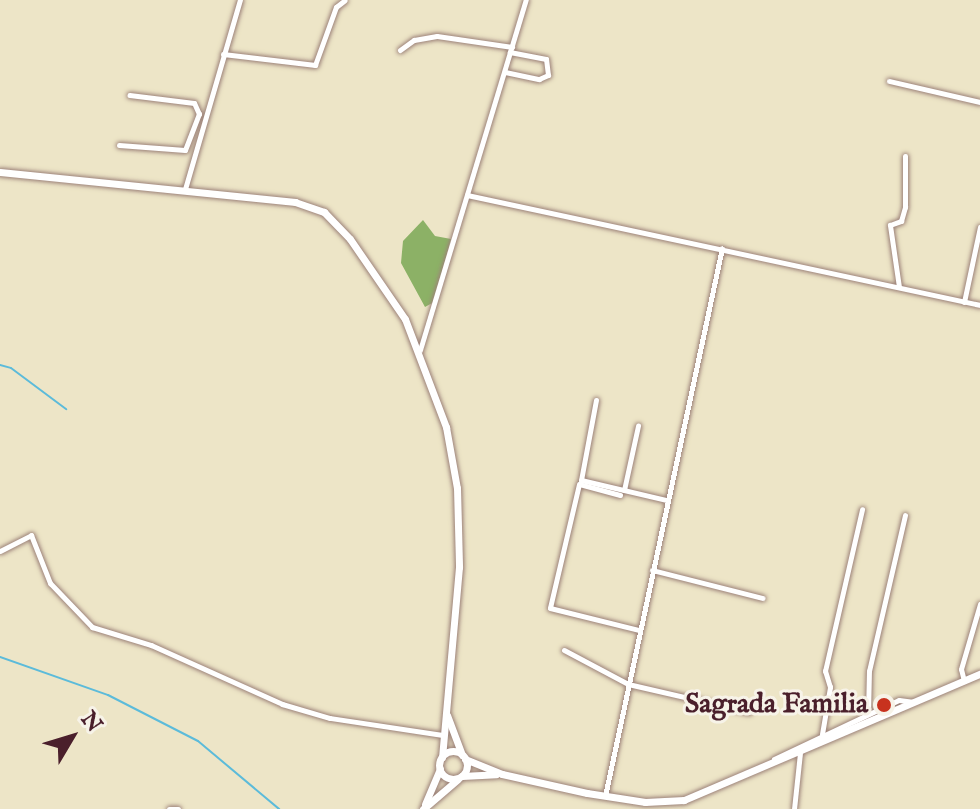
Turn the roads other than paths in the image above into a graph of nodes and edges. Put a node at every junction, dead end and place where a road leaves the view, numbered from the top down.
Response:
1 (240, 0) edge
2 (345, 0) edge
3 (526, 0) edge
4 (511, 49) junction
5 (400, 50) dead end
6 (223, 54) junction
7 (505, 72) junction
8 (889, 81) dead end
9 (129, 95) dead end
10 (980, 102) edge
11 (194, 128) junction
12 (202, 130) junction
13 (119, 145) dead end
14 (905, 156) dead end
15 (0, 172) edge
16 (185, 189) junction
17 (467, 195) junction
18 (980, 227) edge
19 (722, 248) junction
20 (899, 287) junction
21 (964, 302) junction
22 (980, 305) edge
23 (420, 350) junction
24 (596, 400) dead end
25 (638, 426) dead end
26 (622, 492) junction
27 (666, 500) junction
28 (862, 509) dead end
29 (905, 515) dead end
30 (0, 551) edge
31 (652, 570) junction
32 (763, 598) dead end
33 (980, 604) edge
34 (639, 630) junction
35 (564, 650) dead end
36 (980, 674) edge
37 (964, 681) junction
38 (628, 684) junction
39 (915, 702) junction
40 (446, 709) junction
41 (749, 712) dead end
42 (868, 714) junction
43 (451, 733) junction
44 (822, 734) junction
45 (442, 735) junction
46 (800, 753) junction
47 (442, 757) junction
48 (464, 757) junction
49 (767, 768) junction
50 (440, 769) junction
51 (502, 774) junction
52 (460, 777) junction
53 (605, 796) junction
54 (169, 809) edge
55 (178, 809) edge
56 (423, 809) edge
57 (794, 809) edge

1 - 6 street
2 - 6 street
3 - 4 street
4 - 5 street
4 - 7 street
4 - 7 street
6 - 12 street
7 - 17 street
8 - 10 street
9 - 11 street
11 - 12 street
11 - 13 street
12 - 16 street
14 - 20 street
15 - 16 street
16 - 23 street
17 - 19 street
17 - 23 street
18 - 21 street
19 - 20 street
19 - 27 street
20 - 21 street
21 - 22 street
23 - 40 street
24 - 26 street
25 - 26 street
26 - 27 street
26 - 34 street
27 - 31 street
28 - 44 street
29 - 42 street
30 - 45 street
31 - 32 street
31 - 34 street
33 - 37 street
34 - 38 street
35 - 38 street
36 - 37 street
37 - 39 street
38 - 41 street
38 - 53 street
39 - 42 street
39 - 46 street
40 - 43 street
40 - 45 street
42 - 44 street
43 - 45 street
43 - 48 street
44 - 49 street
45 - 47 street
46 - 49 street
46 - 57 street
47 - 48 street
47 - 50 street
48 - 51 street
48 - 52 street
49 - 53 street
50 - 52 street
50 - 56 street
51 - 52 street
51 - 53 street
52 - 56 street
54 - 55 street

